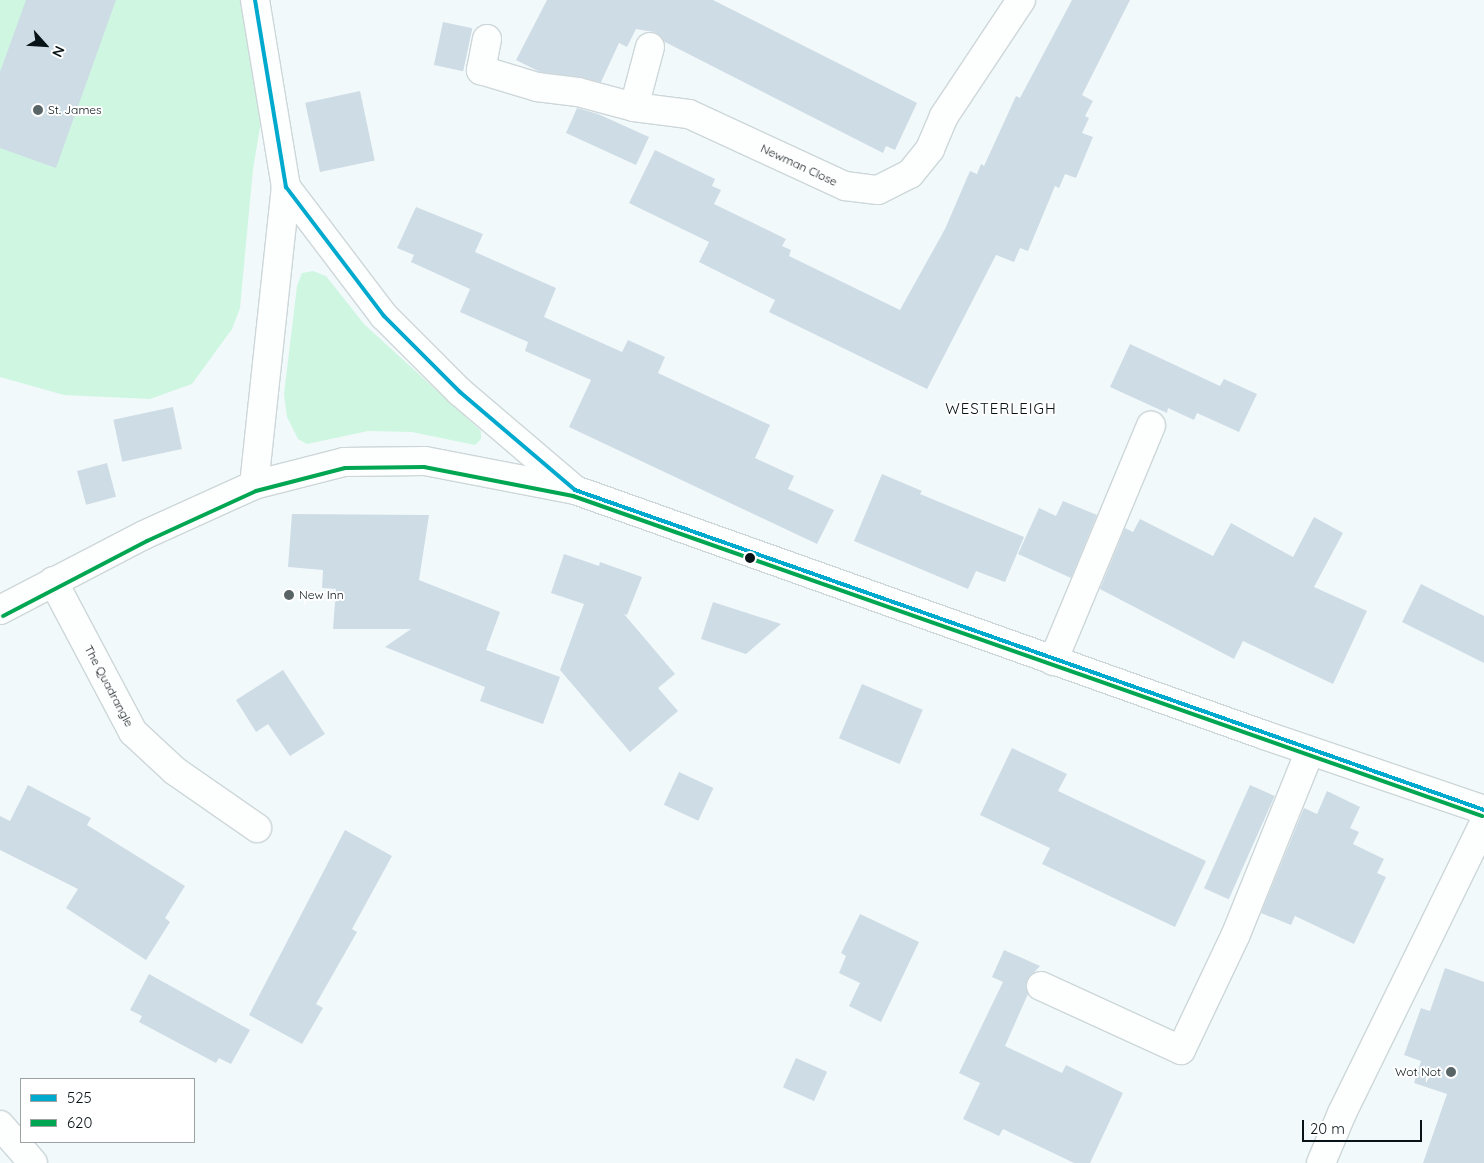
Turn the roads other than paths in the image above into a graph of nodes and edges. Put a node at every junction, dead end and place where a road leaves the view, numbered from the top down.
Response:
1 (255, 0) edge
2 (1021, 0) edge
3 (487, 39) dead end
4 (650, 47) dead end
5 (634, 107) junction
6 (286, 187) junction
7 (1152, 426) dead end
8 (254, 485) junction
9 (575, 490) junction
10 (53, 581) junction
11 (0, 610) edge
12 (1053, 660) junction
13 (1310, 751) junction
14 (1484, 810) edge
15 (1484, 823) edge
16 (257, 828) dead end
17 (1041, 986) dead end
18 (0, 1125) edge
19 (33, 1163) edge
20 (1321, 1163) edge

1 - 6 street
2 - 5 street, Newman Close
3 - 5 street, Newman Close
4 - 5 street
6 - 8 street
6 - 9 street
7 - 12 street
8 - 9 street
8 - 10 street
9 - 12 street
10 - 11 street
10 - 16 street, The Quadrangle
12 - 13 street
13 - 14 street
13 - 17 street
15 - 20 street
18 - 19 street

